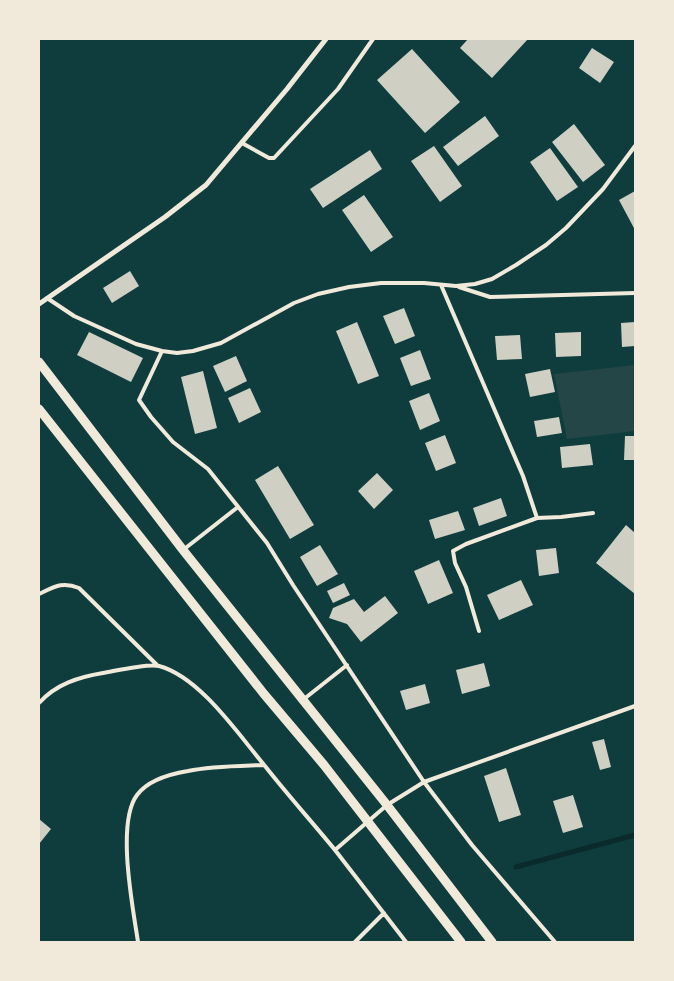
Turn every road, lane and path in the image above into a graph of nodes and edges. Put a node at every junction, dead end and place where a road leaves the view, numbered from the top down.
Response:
1 (326, 39) edge
2 (373, 39) edge
3 (242, 143) junction
4 (635, 146) edge
5 (441, 284) junction
6 (456, 286) junction
7 (635, 293) edge
8 (47, 298) junction
9 (39, 304) edge
10 (162, 351) junction
11 (39, 362) edge
12 (39, 409) edge
13 (238, 507) junction
14 (592, 513) dead end
15 (537, 518) junction
16 (183, 550) junction
17 (39, 594) edge
18 (479, 630) dead end
19 (157, 665) junction
20 (348, 665) junction
21 (304, 700) junction
22 (39, 702) edge
23 (635, 706) edge
24 (264, 765) junction
25 (424, 782) junction
26 (387, 805) junction
27 (368, 822) junction
28 (335, 850) junction
29 (384, 913) junction
30 (138, 942) edge
31 (355, 942) edge
32 (406, 942) edge
33 (461, 942) edge
34 (492, 942) edge
35 (555, 942) edge

1 - 3 street
2 - 3 lane
3 - 8 street
4 - 6 lane
5 - 6 lane
5 - 10 lane
5 - 15 lane
6 - 7 lane
8 - 9 street
8 - 10 lane
10 - 13 lane
11 - 16 street
12 - 27 street
13 - 16 lane
13 - 20 lane
14 - 15 lane
15 - 18 lane
16 - 21 street
17 - 19 lane
19 - 22 lane
19 - 24 lane
20 - 21 lane
20 - 25 lane
21 - 26 street
23 - 25 lane
24 - 28 lane
24 - 30 lane
25 - 26 lane
25 - 35 lane
26 - 27 lane
26 - 34 street
27 - 28 lane
27 - 33 street
28 - 29 lane
29 - 31 lane
29 - 32 lane

